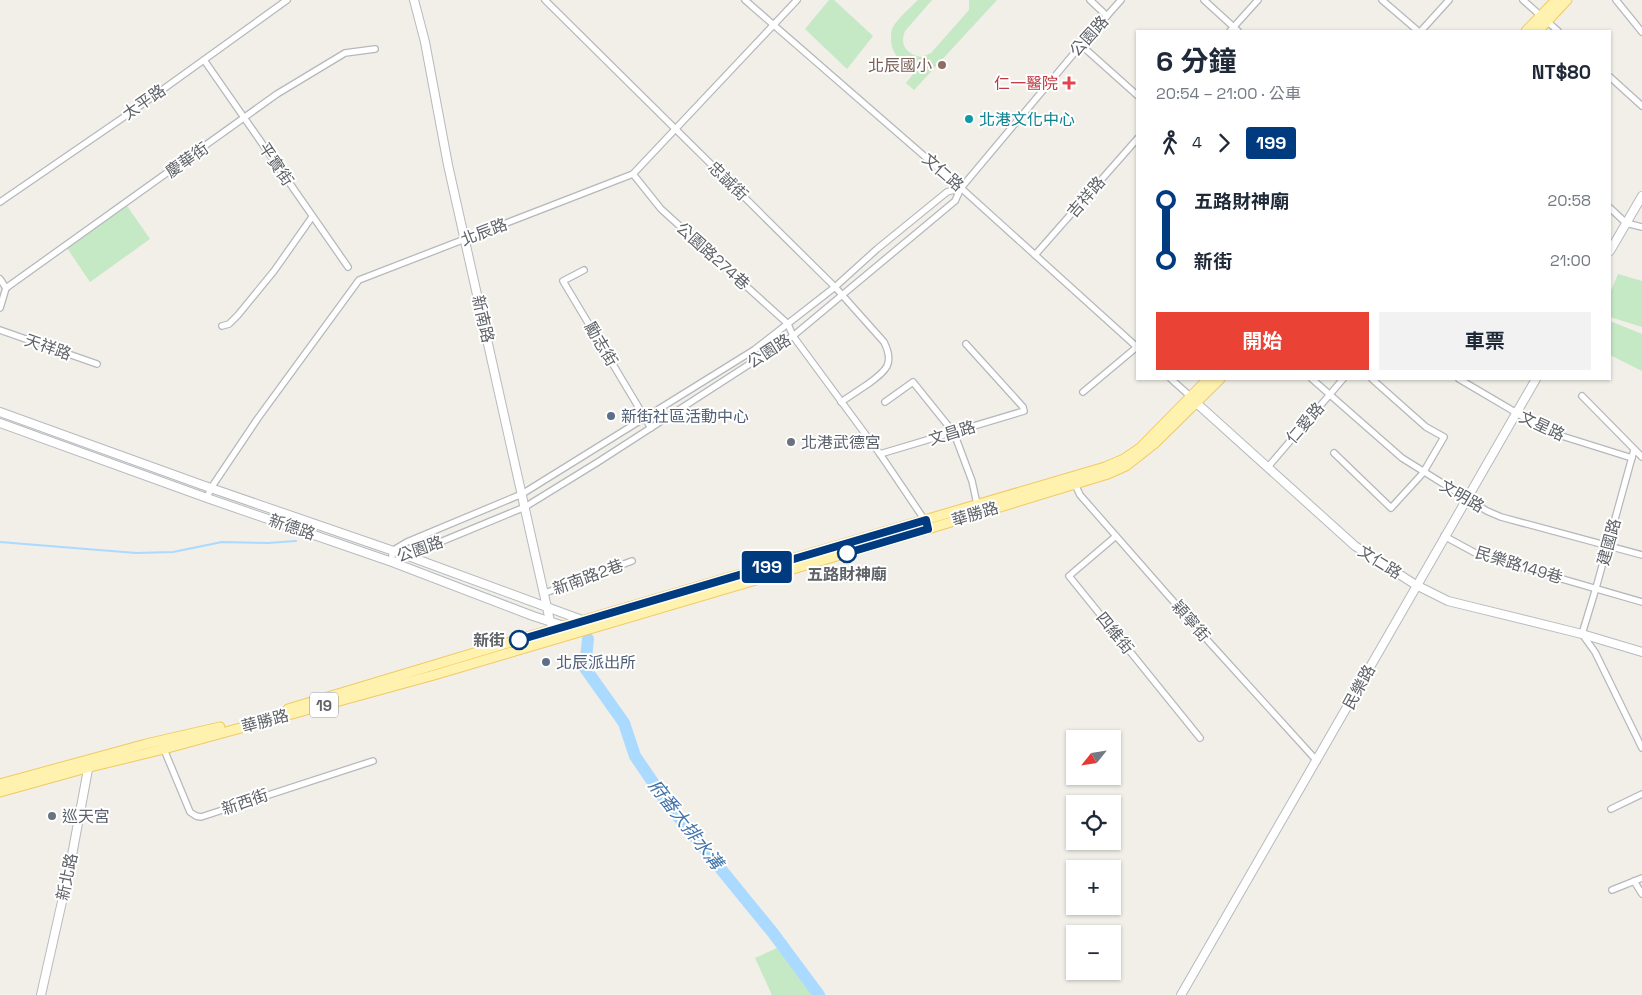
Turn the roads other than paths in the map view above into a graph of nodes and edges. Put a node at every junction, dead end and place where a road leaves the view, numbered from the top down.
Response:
1 (287, 0) edge
2 (414, 0) edge
3 (545, 0) edge
4 (745, 0) edge
5 (797, 0) edge
6 (1090, 0) edge
7 (1121, 0) edge
8 (1204, 0) edge
9 (1258, 0) edge
10 (1382, 0) edge
11 (1449, 0) edge
12 (1523, 0) edge
13 (1556, 0) edge
14 (1567, 0) edge
15 (1616, 0) edge
16 (1107, 16) junction
17 (1544, 18) junction
18 (773, 25) junction
19 (1234, 30) edge
20 (1419, 30) edge
21 (1421, 30) edge
22 (1527, 30) edge
23 (1538, 30) edge
24 (1557, 30) edge
25 (1642, 32) edge
26 (1081, 45) junction
27 (375, 49) dead end
28 (204, 60) junction
29 (1611, 78) edge
30 (1136, 94) edge
31 (1642, 106) edge
32 (244, 117) junction
33 (676, 130) junction
34 (1136, 140) edge
35 (633, 174) junction
36 (961, 188) junction
37 (1642, 196) edge
38 (0, 202) edge
39 (1611, 209) edge
40 (312, 217) junction
41 (1626, 223) junction
42 (1642, 227) edge
43 (464, 239) junction
44 (1611, 249) edge
45 (1034, 255) junction
46 (348, 267) dead end
47 (584, 270) dead end
48 (0, 279) edge
49 (835, 287) junction
50 (6, 288) junction
51 (842, 294) junction
52 (0, 308) edge
53 (788, 324) junction
54 (222, 326) dead end
55 (0, 330) edge
56 (793, 336) junction
57 (966, 344) dead end
58 (1136, 346) edge
59 (1136, 348) edge
60 (97, 364) dead end
61 (1172, 380) edge
62 (1207, 380) edge
63 (1219, 380) edge
64 (1313, 380) edge
65 (1342, 380) edge
66 (1373, 380) edge
67 (1461, 380) edge
68 (1535, 380) edge
69 (1083, 392) dead end
70 (1330, 394) junction
71 (1582, 396) dead end
72 (1193, 400) junction
73 (841, 402) junction
74 (885, 402) dead end
75 (0, 412) edge
76 (1515, 413) junction
77 (645, 418) junction
78 (0, 423) edge
79 (652, 428) junction
80 (954, 433) junction
81 (1634, 450) junction
82 (1334, 453) dead end
83 (880, 454) junction
84 (1632, 458) junction
85 (1642, 458) edge
86 (1268, 467) junction
87 (1423, 473) junction
88 (1074, 479) junction
89 (211, 488) junction
90 (522, 494) junction
91 (207, 498) junction
92 (1466, 498) junction
93 (977, 504) junction
94 (525, 507) junction
95 (927, 525) junction
96 (1116, 536) junction
97 (1444, 536) junction
98 (1608, 545) junction
99 (392, 551) junction
100 (1642, 555) edge
101 (408, 556) junction
102 (632, 561) dead end
103 (392, 562) junction
104 (1416, 585) junction
105 (1596, 588) junction
106 (545, 593) junction
107 (1642, 602) edge
108 (548, 609) junction
109 (584, 625) junction
110 (554, 629) junction
111 (1582, 634) junction
112 (1642, 652) edge
113 (1200, 738) dead end
114 (163, 745) junction
115 (1642, 748) edge
116 (373, 761) dead end
117 (1317, 762) junction
118 (89, 763) junction
119 (0, 784) edge
120 (0, 792) edge
121 (1642, 794) edge
122 (1611, 809) dead end
123 (1642, 878) edge
124 (1634, 881) junction
125 (1612, 890) dead end
126 (1642, 894) edge
127 (41, 995) edge
128 (1182, 995) edge

1 - 28 street, 太平路
2 - 43 main road, 新南路
3 - 33 street, 忠誠街
4 - 18 street, 文仁路
5 - 18 street, 北辰路
6 - 16 street
7 - 16 street, 公園路
8 - 19 street
9 - 19 street
10 - 20 street
11 - 21 street
12 - 17 street
13 - 17 main road
14 - 17 main road
15 - 25 street
16 - 26 street, 公園路
17 - 22 main road
17 - 23 main road
17 - 24 street
18 - 33 street, 北辰路
18 - 36 street, 文仁路
26 - 30 street
26 - 36 street, 公園路
27 - 32 street, 慶華街
28 - 32 street, 平實街
28 - 38 street, 太平路
29 - 31 street
32 - 40 street, 平實街
32 - 50 street, 慶華街
33 - 35 street, 北辰路
33 - 49 street, 忠誠街
34 - 45 street, 吉祥路
35 - 43 street, 北辰路
35 - 53 street, 公園路274巷
36 - 45 street, 文仁路
36 - 49 street, 公園路
36 - 51 street, 公園路
37 - 41 main road
39 - 41 street
40 - 46 street, 平實街
40 - 54 street
41 - 42 street
41 - 44 main road
43 - 89 street, 北辰路
43 - 90 main road, 新南路
45 - 58 street, 文仁路
47 - 77 street, 勵志街
48 - 50 street
49 - 51 street, 忠誠街
49 - 53 street, 公園路
50 - 52 street
51 - 56 street, 公園路
51 - 73 street, 忠誠街
53 - 56 street, 公園路274巷
53 - 77 street, 公園路
55 - 60 street, 天祥路
56 - 73 street, 公園路274巷
56 - 79 street, 公園路
57 - 80 street, 文昌路
59 - 69 street
61 - 72 street, 文仁路
62 - 72 main road, 華勝路 / 19
63 - 72 main road, 華勝路 / 19
64 - 70 street, 文明路
65 - 70 street, 仁愛路
66 - 87 street
67 - 76 street, 文星路
68 - 76 main road, 民樂路
70 - 86 street, 仁愛路
70 - 87 street, 文明路
71 - 81 street
72 - 86 main road, 文仁路
72 - 88 main road, 華勝路 / 19
73 - 83 street, 公園路274巷
74 - 80 street
75 - 89 main road, 新德路
76 - 84 street, 文星路
76 - 92 main road, 民樂路
77 - 79 street, 勵志街
77 - 90 street, 公園路
78 - 91 main road, 新德路
79 - 94 street, 公園路
80 - 83 street, 文昌路
80 - 93 street
81 - 84 street, 建國路
81 - 85 street
82 - 87 street
83 - 95 street, 公園路274巷
84 - 98 street, 建國路
86 - 104 main road, 文仁路
87 - 92 street, 文明路
88 - 93 main road, 華勝路 / 19
88 - 95 main road, 華勝路 / 19
88 - 96 street, 穎寧街
89 - 91 street, 北辰路
89 - 99 main road, 新德路
90 - 94 main road, 新南路
90 - 99 street, 公園路
91 - 103 main road, 新德路
92 - 97 main road, 民樂路
92 - 98 street, 文明路
93 - 95 main road, 華勝路 / 19
94 - 101 street, 公園路
94 - 106 main road, 新南路
95 - 109 main road, 華勝路 / 19
96 - 113 street, 四維街
96 - 117 street, 穎寧街
97 - 104 main road, 民樂路
97 - 105 street, 民樂路149巷
98 - 100 street, 文明路
98 - 105 street, 建國路
99 - 101 main road, 新德路
99 - 103 street, 公園路
101 - 103 street, 公園路
101 - 108 main road, 新德路
102 - 106 street, 新南路2巷
103 - 110 main road, 新德路
104 - 111 main road, 文仁路
104 - 117 main road, 民樂路
105 - 107 street, 民樂路149巷
105 - 111 street, 建國路
106 - 108 main road, 新南路
108 - 109 main road, 新德路
108 - 110 main road, 新南路
109 - 110 main road, 19
109 - 110 main road, 19
110 - 114 main road, 華勝路 / 19
111 - 112 main road, 文仁路
111 - 115 street
114 - 116 street, 新西街
114 - 118 main road, 華勝路 / 19
117 - 128 main road, 民樂路
118 - 119 main road, 華勝路 / 19
118 - 120 main road, 華勝路 / 19
118 - 127 main road, 新北路
121 - 122 street
123 - 124 street
124 - 125 street
124 - 126 street

